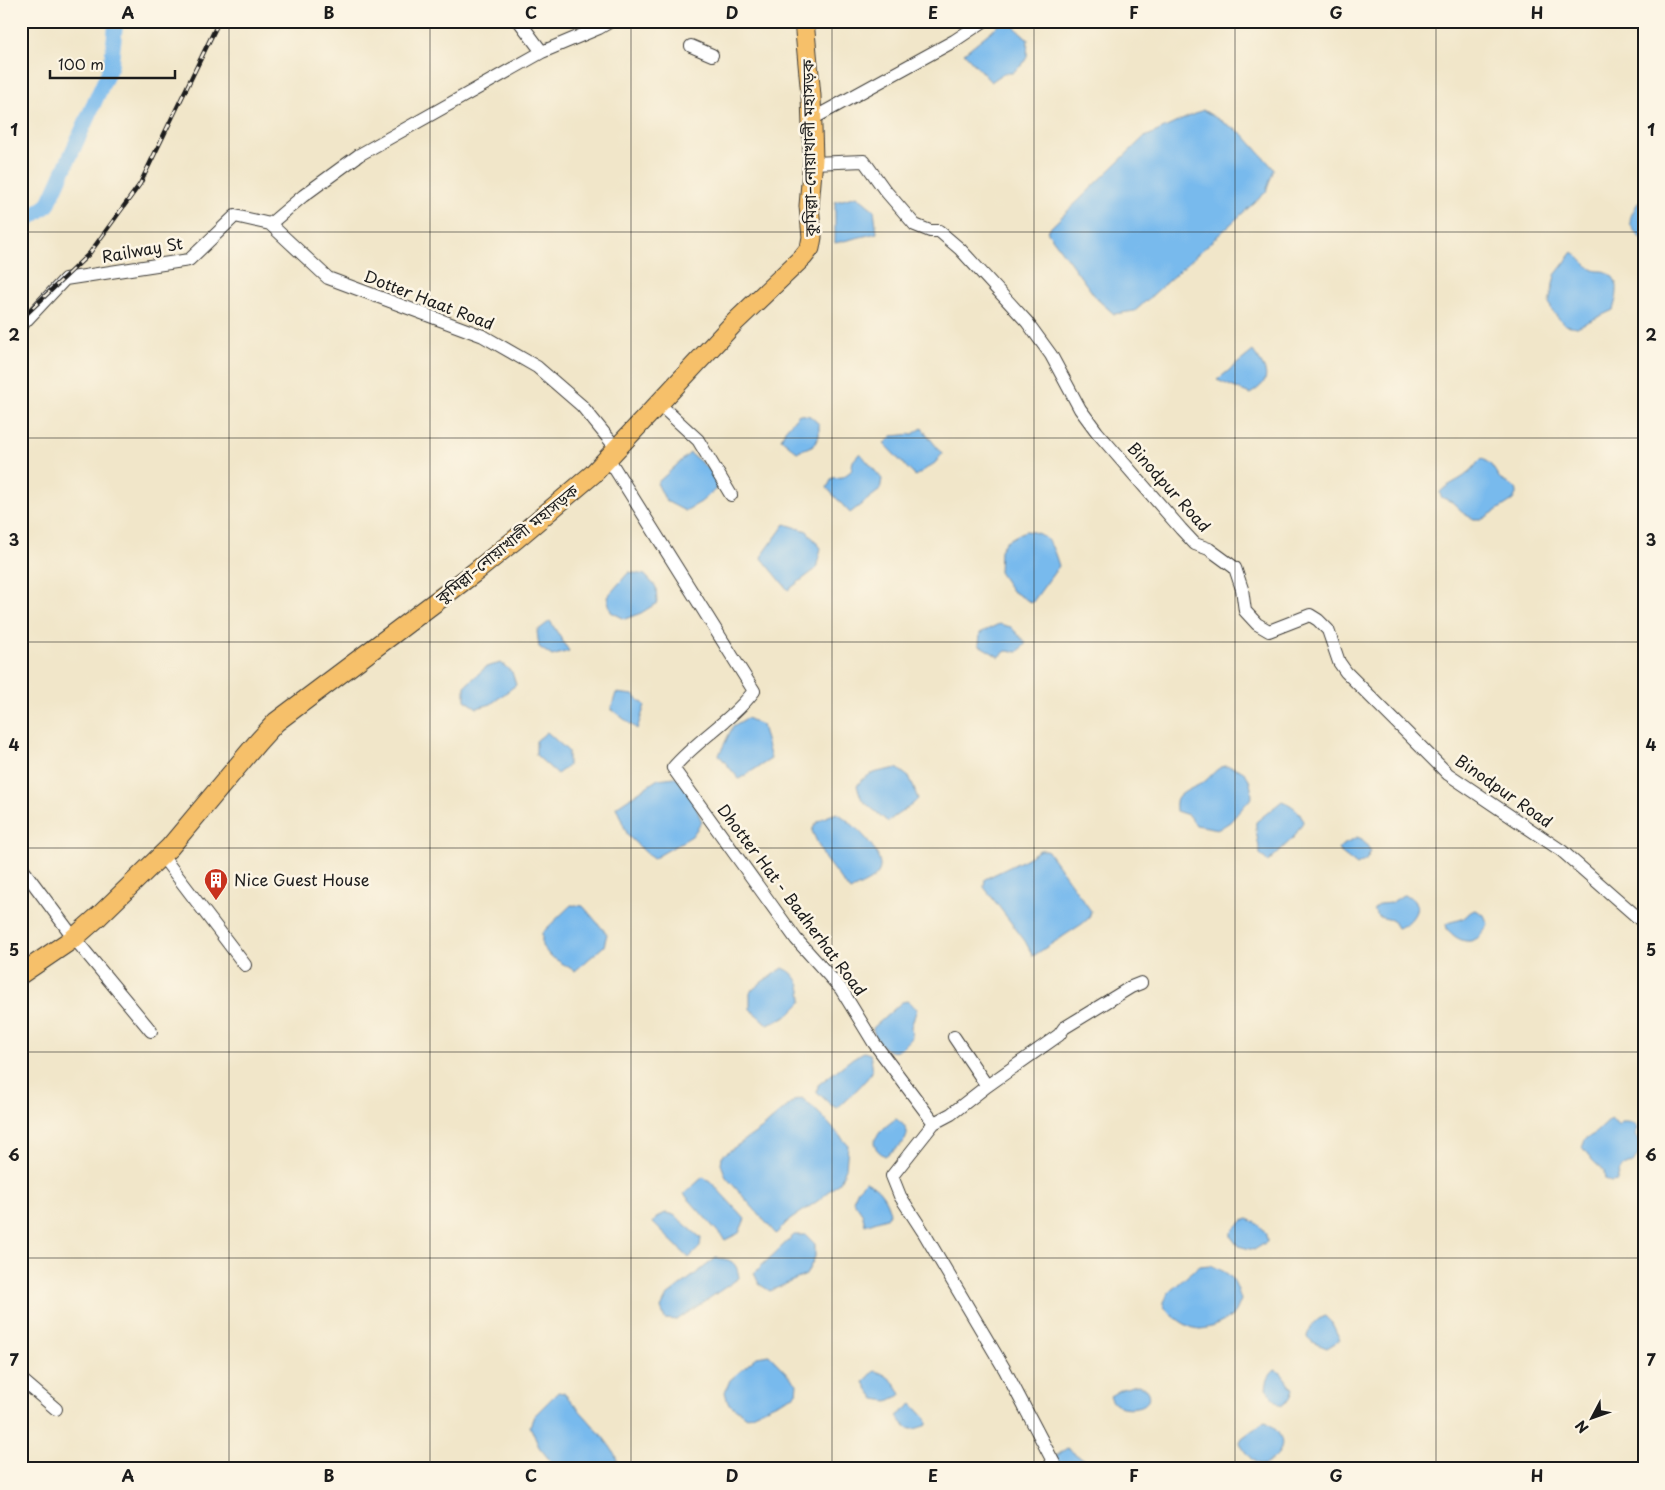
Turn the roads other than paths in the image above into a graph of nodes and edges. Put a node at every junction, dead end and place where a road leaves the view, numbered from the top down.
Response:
1 (519, 21) edge
2 (611, 21) edge
3 (804, 21) edge
4 (984, 21) edge
5 (691, 46) dead end
6 (542, 52) junction
7 (712, 55) dead end
8 (812, 119) junction
9 (812, 163) junction
10 (270, 224) junction
11 (21, 326) edge
12 (659, 404) junction
13 (613, 453) junction
14 (731, 495) dead end
15 (162, 856) junction
16 (21, 867) edge
17 (1644, 923) edge
18 (74, 938) junction
19 (245, 965) dead end
20 (21, 974) edge
21 (1141, 983) dead end
22 (151, 1031) dead end
23 (954, 1037) dead end
24 (987, 1086) junction
25 (934, 1124) junction
26 (21, 1378) edge
27 (56, 1409) dead end
28 (1057, 1469) edge

1 - 6 street
2 - 6 street
3 - 8 highway, কুমিল্লা–নোয়াখালী মহাসড়ক
4 - 8 street
5 - 7 street
6 - 10 street
8 - 9 highway, কুমিল্লা–নোয়াখালী মহাসড়ক
9 - 12 highway, কুমিল্লা–নোয়াখালী মহাসড়ক
9 - 17 street, Binodpur Road
10 - 11 street, Railway St
10 - 13 street, Dotter Haat Road
12 - 13 highway, কুমিল্লা–নোয়াখালী মহাসড়ক
12 - 14 street
13 - 15 highway, কুমিল্লা–নোয়াখালী মহাসড়ক
13 - 25 street, Dhotter Hat - Badherhat Road
15 - 18 highway, কুমিল্লা–নোয়াখালী মহাসড়ক
15 - 19 street
16 - 18 street
18 - 20 highway, কুমিল্লা–নোয়াখালী মহাসড়ক
18 - 22 street
21 - 24 street
23 - 24 street
24 - 25 street
25 - 28 street
26 - 27 street

